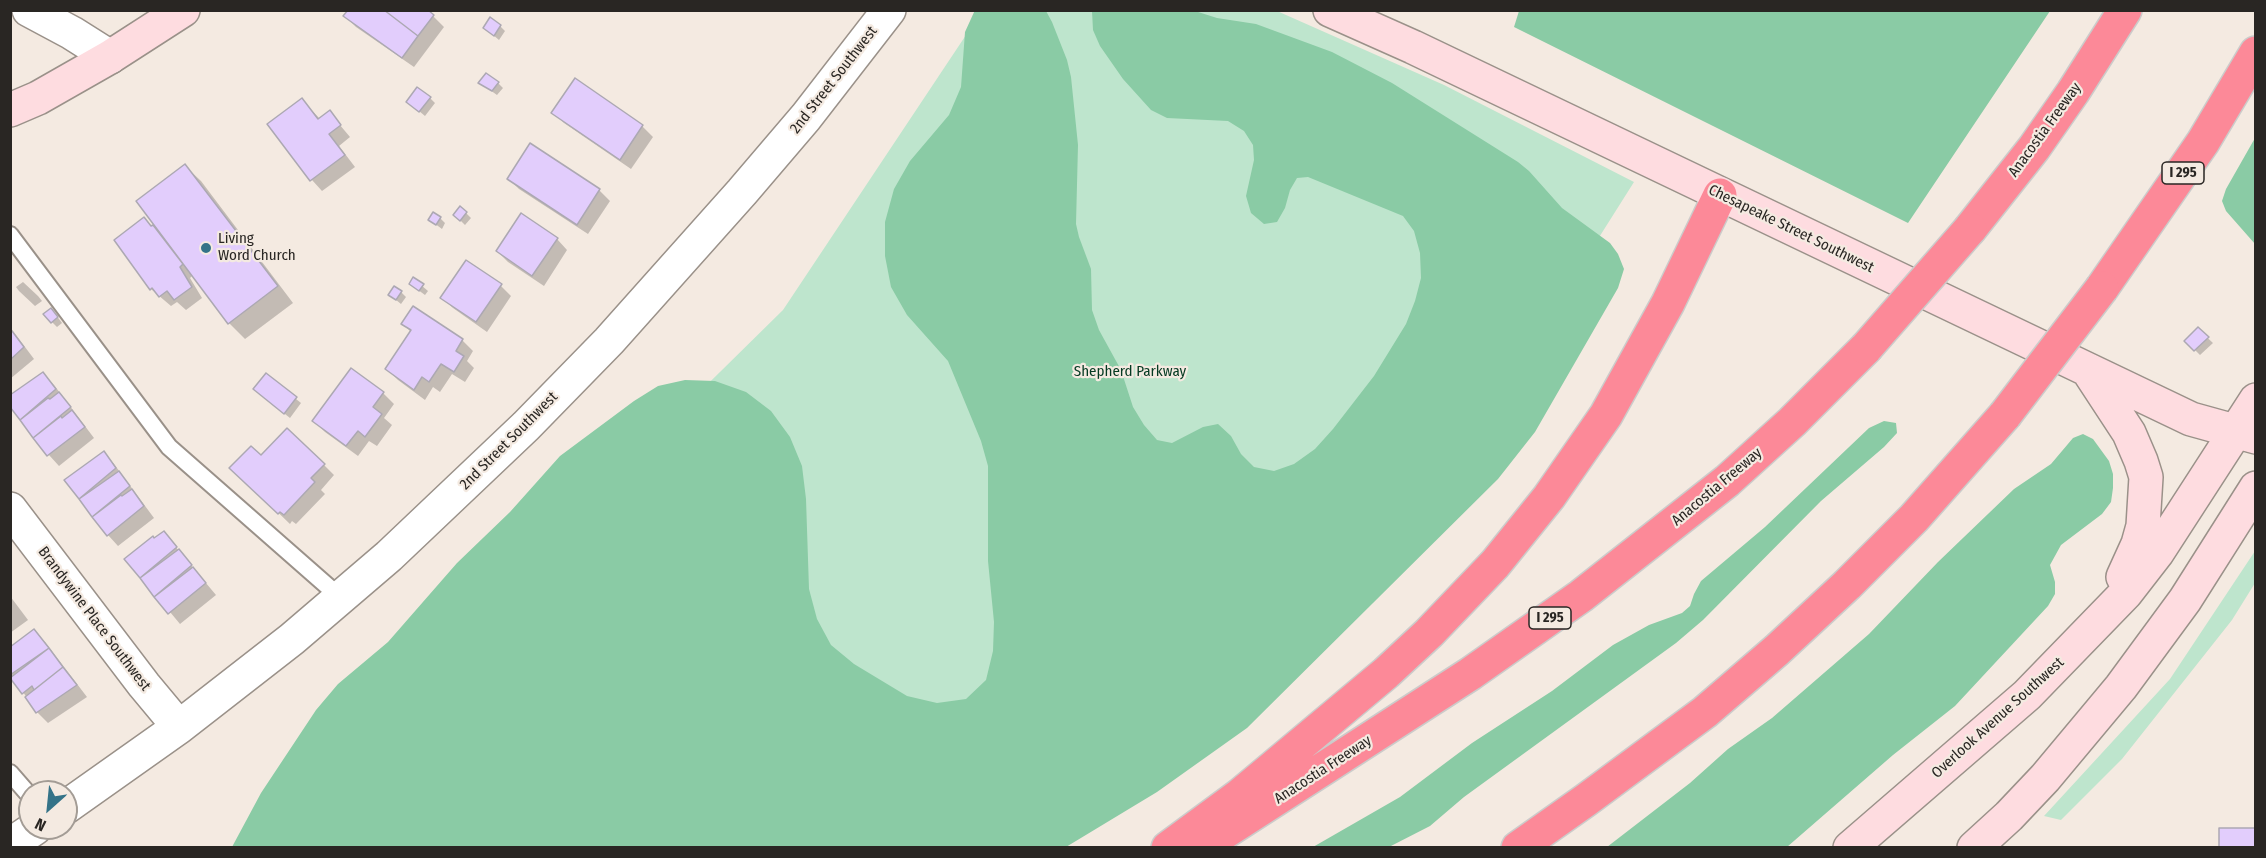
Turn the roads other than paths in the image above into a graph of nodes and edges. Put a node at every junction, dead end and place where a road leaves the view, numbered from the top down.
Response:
1 (29, 10) edge
2 (183, 10) edge
3 (888, 10) edge
4 (1330, 10) edge
5 (2125, 10) edge
6 (2256, 53) edge
7 (110, 57) junction
8 (10, 110) edge
9 (1720, 195) junction
10 (10, 235) edge
11 (2088, 371) junction
12 (2256, 399) edge
13 (2245, 435) edge
14 (2256, 488) edge
15 (12, 512) edge
16 (341, 598) junction
17 (2102, 618) junction
18 (179, 727) junction
19 (78, 799) edge
20 (1168, 848) edge
21 (1201, 848) edge
22 (1518, 848) edge
23 (1850, 848) edge
24 (1974, 848) edge

1 - 7 street
2 - 7 street
3 - 16 street, 2nd Street Southwest
4 - 9 street, Chesapeake Street Southwest
5 - 21 highway, Anacostia Freeway / I 295, bridge
6 - 22 highway, I 295, bridge
7 - 8 street
9 - 11 street, Chesapeake Street Southwest
9 - 20 highway
10 - 16 lane
11 - 13 street, Chesapeake Street Southwest
11 - 17 street
12 - 13 street, Overlook Avenue Southwest
13 - 17 street, Overlook Avenue Southwest
14 - 24 street
15 - 18 street, Brandywine Place Southwest
16 - 18 street, 2nd Street Southwest
17 - 23 street, Overlook Avenue Southwest
18 - 19 street, 2nd Street Southwest

